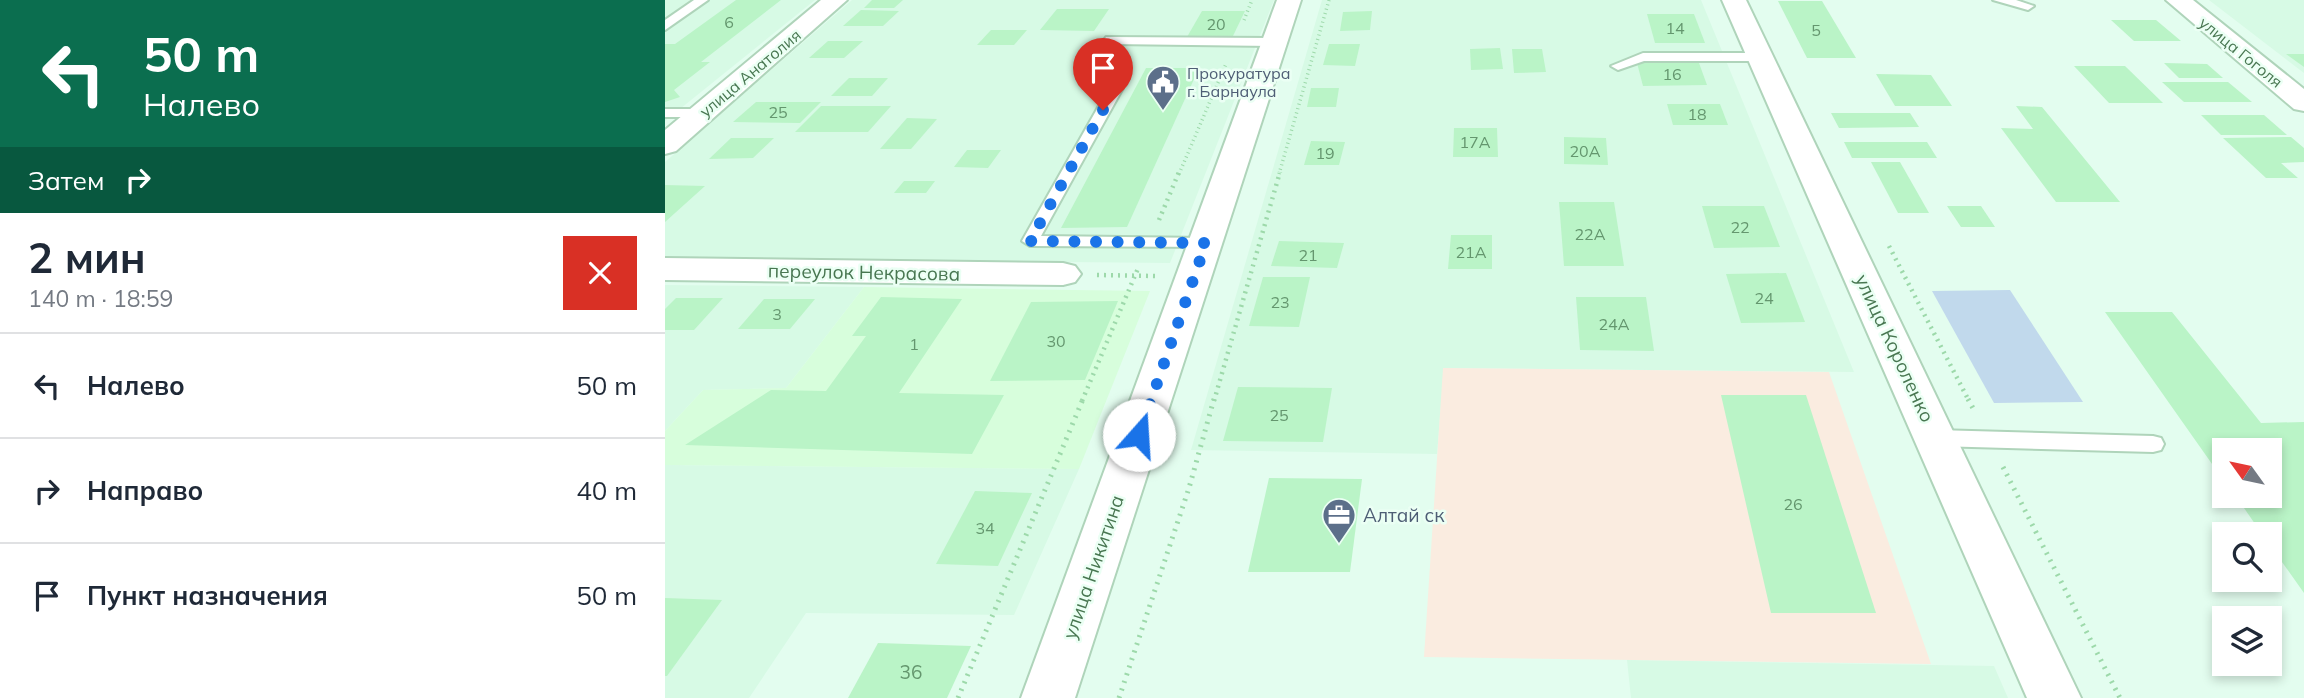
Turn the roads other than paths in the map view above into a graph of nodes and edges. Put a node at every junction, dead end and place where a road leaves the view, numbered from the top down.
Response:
1 (702, 0) edge
2 (835, 0) edge
3 (1289, 0) edge
4 (1734, 0) edge
5 (1999, 0) edge
6 (2178, 0) edge
7 (2028, 6) dead end
8 (665, 26) edge
9 (1110, 40) dead end
10 (1275, 42) junction
11 (1761, 57) junction
12 (1618, 66) dead end
13 (1116, 88) dead end
14 (2304, 103) edge
15 (665, 113) edge
16 (703, 113) junction
17 (665, 145) edge
18 (1200, 260) junction
19 (665, 270) edge
20 (1063, 274) road end
21 (1936, 438) junction
22 (2153, 444) dead end
23 (1048, 698) edge
24 (2054, 698) edge

1 - 8 lane
2 - 16 street, улица Анатолия
3 - 10 street, улица Никитина
4 - 11 street, улица Короленко
5 - 7 lane
6 - 14 street, улица Гоголя
9 - 10 lane
10 - 18 street, улица Никитина
11 - 12 lane
11 - 21 street, улица Короленко
13 - 18 lane
15 - 16 lane
16 - 17 street, улица Анатолия
18 - 23 street, улица Никитина
19 - 20 street, переулок Некрасова
21 - 22 lane
21 - 24 street, улица Короленко

